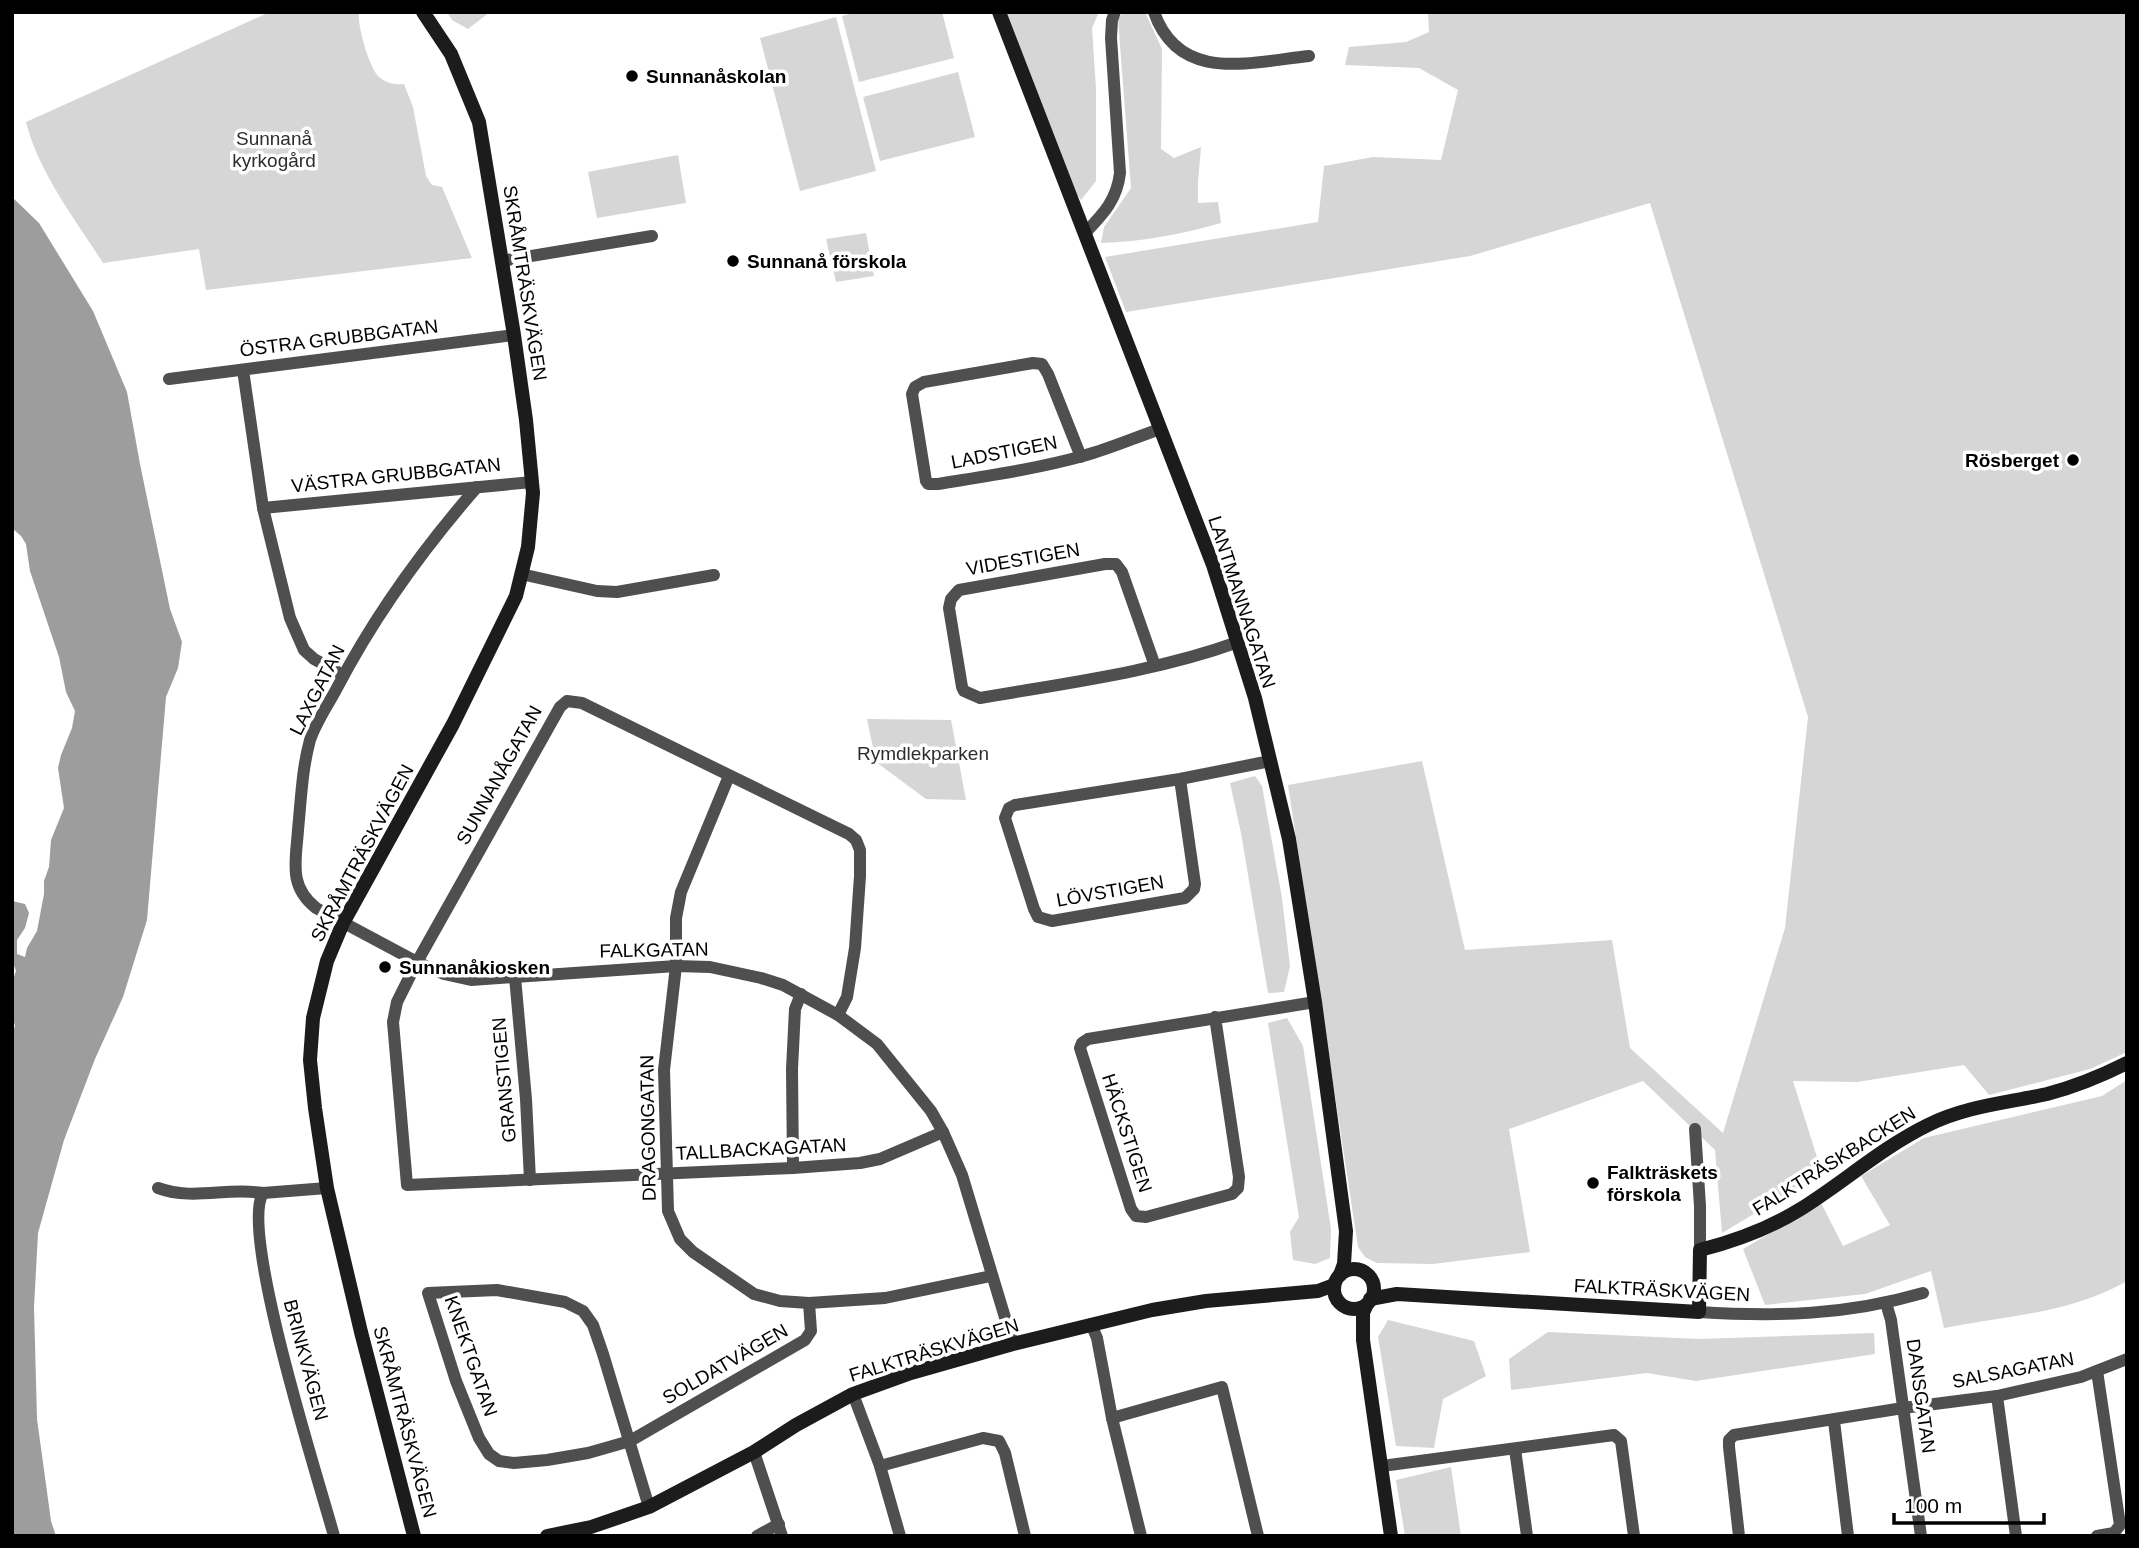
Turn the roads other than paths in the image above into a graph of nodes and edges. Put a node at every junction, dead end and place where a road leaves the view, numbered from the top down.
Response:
1 (423, 12) edge
2 (999, 12) edge
3 (1115, 12) edge
4 (1154, 12) edge
5 (1310, 56) dead end
6 (1085, 233) junction
7 (652, 236) dead end
8 (501, 261) junction
9 (514, 335) junction
10 (243, 370) junction
11 (169, 379) dead end
12 (1160, 429) junction
13 (1081, 457) junction
14 (532, 482) junction
15 (477, 487) junction
16 (263, 508) junction
17 (521, 574) junction
18 (714, 575) dead end
19 (1238, 642) junction
20 (1155, 666) junction
21 (343, 676) junction
22 (1270, 761) junction
23 (729, 776) junction
24 (1180, 779) junction
25 (343, 923) junction
26 (417, 962) junction
27 (676, 965) junction
28 (515, 976) junction
29 (801, 994) junction
30 (1315, 1002) junction
31 (838, 1015) junction
32 (1215, 1017) junction
33 (2127, 1063) edge
34 (1695, 1129) dead end
35 (943, 1132) junction
36 (793, 1168) junction
37 (666, 1173) junction
38 (530, 1180) junction
39 (407, 1185) joint
40 (158, 1188) dead end
41 (327, 1188) junction
42 (263, 1193) junction
43 (1346, 1231) junction
44 (1700, 1250) junction
45 (991, 1276) junction
46 (1369, 1278) junction
47 (1338, 1291) junction
48 (1397, 1293) junction
49 (1923, 1293) dead end
50 (1369, 1302) junction
51 (809, 1303) junction
52 (1886, 1303) junction
53 (1699, 1312) junction
54 (1091, 1324) junction
55 (1363, 1340) junction
56 (1013, 1344) junction
57 (2127, 1359) edge
58 (2097, 1371) junction
59 (853, 1394) junction
60 (1997, 1396) junction
61 (1903, 1408) junction
62 (1112, 1419) junction
63 (1834, 1421) junction
64 (630, 1440) junction
65 (1515, 1449) junction
66 (754, 1452) junction
67 (880, 1466) junction
68 (1382, 1466) junction
69 (649, 1507) junction
70 (780, 1530) edge
71 (334, 1536) edge
72 (414, 1536) edge
73 (548, 1536) edge
74 (757, 1536) edge
75 (900, 1536) edge
76 (1025, 1536) edge
77 (1141, 1536) edge
78 (1258, 1536) edge
79 (1391, 1536) edge
80 (1527, 1536) edge
81 (1634, 1536) edge
82 (1739, 1536) edge
83 (1848, 1536) edge
84 (1921, 1536) edge
85 (2016, 1536) edge
86 (2097, 1536) edge

1 - 8 street, SKRÅMTRÄSKVÄGEN
2 - 6 street, LANTMANNAGATAN
3 - 6 street
4 - 5 street
6 - 12 street, LANTMANNAGATAN
7 - 8 street
8 - 9 street, SKRÅMTRÄSKVÄGEN
9 - 10 street, ÖSTRA GRUBBGATAN
9 - 14 street, SKRÅMTRÄSKVÄGEN
10 - 11 street, ÖSTRA GRUBBGATAN
10 - 16 street
12 - 13 street, LADSTIGEN
12 - 19 street, LANTMANNAGATAN
13 - 13 street, LADSTIGEN
14 - 15 street, VÄSTRA GRUBBGATAN
14 - 17 street, SKRÅMTRÄSKVÄGEN
15 - 16 street, VÄSTRA GRUBBGATAN
15 - 21 street, LAXGATAN
16 - 21 street
17 - 18 street
17 - 25 street, SKRÅMTRÄSKVÄGEN
19 - 20 street, VIDESTIGEN
19 - 22 street, LANTMANNAGATAN
20 - 20 street, VIDESTIGEN
21 - 25 street, LAXGATAN
22 - 24 street, LÖVSTIGEN
22 - 30 street, LANTMANNAGATAN
23 - 26 street, SUNNANÅGATAN
23 - 27 street, DRAGONGATAN
23 - 31 street, SUNNANÅGATAN
24 - 24 street, LÖVSTIGEN
25 - 26 street, FALKGATAN
25 - 41 street, SKRÅMTRÄSKVÄGEN
26 - 28 street, FALKGATAN
26 - 39 street, SUNNANÅGATAN
27 - 28 street, FALKGATAN
27 - 29 street, FALKGATAN
27 - 37 street, DRAGONGATAN
28 - 38 street, GRANSTIGEN
29 - 31 street, FALKGATAN
29 - 36 street
30 - 32 street, HÄCKSTIGEN
30 - 43 street, LANTMANNAGATAN
31 - 35 street, FALKGATAN
32 - 32 street, HÄCKSTIGEN
33 - 44 street, FALKTRÄSKBACKEN
34 - 44 street
35 - 36 street, TALLBACKAGATAN
35 - 45 street, FALKGATAN
36 - 37 street, TALLBACKAGATAN
37 - 38 street, TALLBACKAGATAN
37 - 51 street, DRAGONGATAN
38 - 39 street, TALLBACKAGATAN
40 - 42 street
41 - 42 street
41 - 72 street, SKRÅMTRÄSKVÄGEN
42 - 71 street, BRINKVÄGEN
43 - 46 street, LANTMANNAGATAN
43 - 47 street, LANTMANNAGATAN
44 - 53 street
45 - 51 street, DRAGONGATAN
45 - 56 street, FALKGATAN
46 - 47 street
46 - 48 street
46 - 50 street
47 - 50 street
47 - 54 street, FALKTRÄSKVÄGEN
47 - 55 street
48 - 50 street
48 - 53 street, FALKTRÄSKVÄGEN
49 - 52 street, FALKTRÄSKVÄGEN
50 - 55 street
51 - 64 street, SOLDATVÄGEN
52 - 53 street, FALKTRÄSKVÄGEN
52 - 61 street, DANSGATAN
54 - 56 street, FALKTRÄSKVÄGEN
54 - 62 street
55 - 68 street
56 - 59 street, FALKTRÄSKVÄGEN
57 - 58 street, SALSAGATAN
58 - 60 street, SALSAGATAN
58 - 86 street
59 - 66 street, FALKTRÄSKVÄGEN
59 - 67 street
60 - 61 street, SALSAGATAN
60 - 85 street
61 - 63 street, SALSAGATAN
61 - 84 street, DANSGATAN
62 - 77 street
62 - 78 street
63 - 82 street, SALSAGATAN
63 - 83 street
64 - 64 street, KNEKTGATAN
64 - 69 street, KNEKTGATAN
65 - 68 street
65 - 80 street
65 - 81 street
66 - 69 street, FALKTRÄSKVÄGEN
66 - 70 street
67 - 75 street
67 - 76 street
68 - 79 street
69 - 73 street, FALKTRÄSKVÄGEN
70 - 74 street

